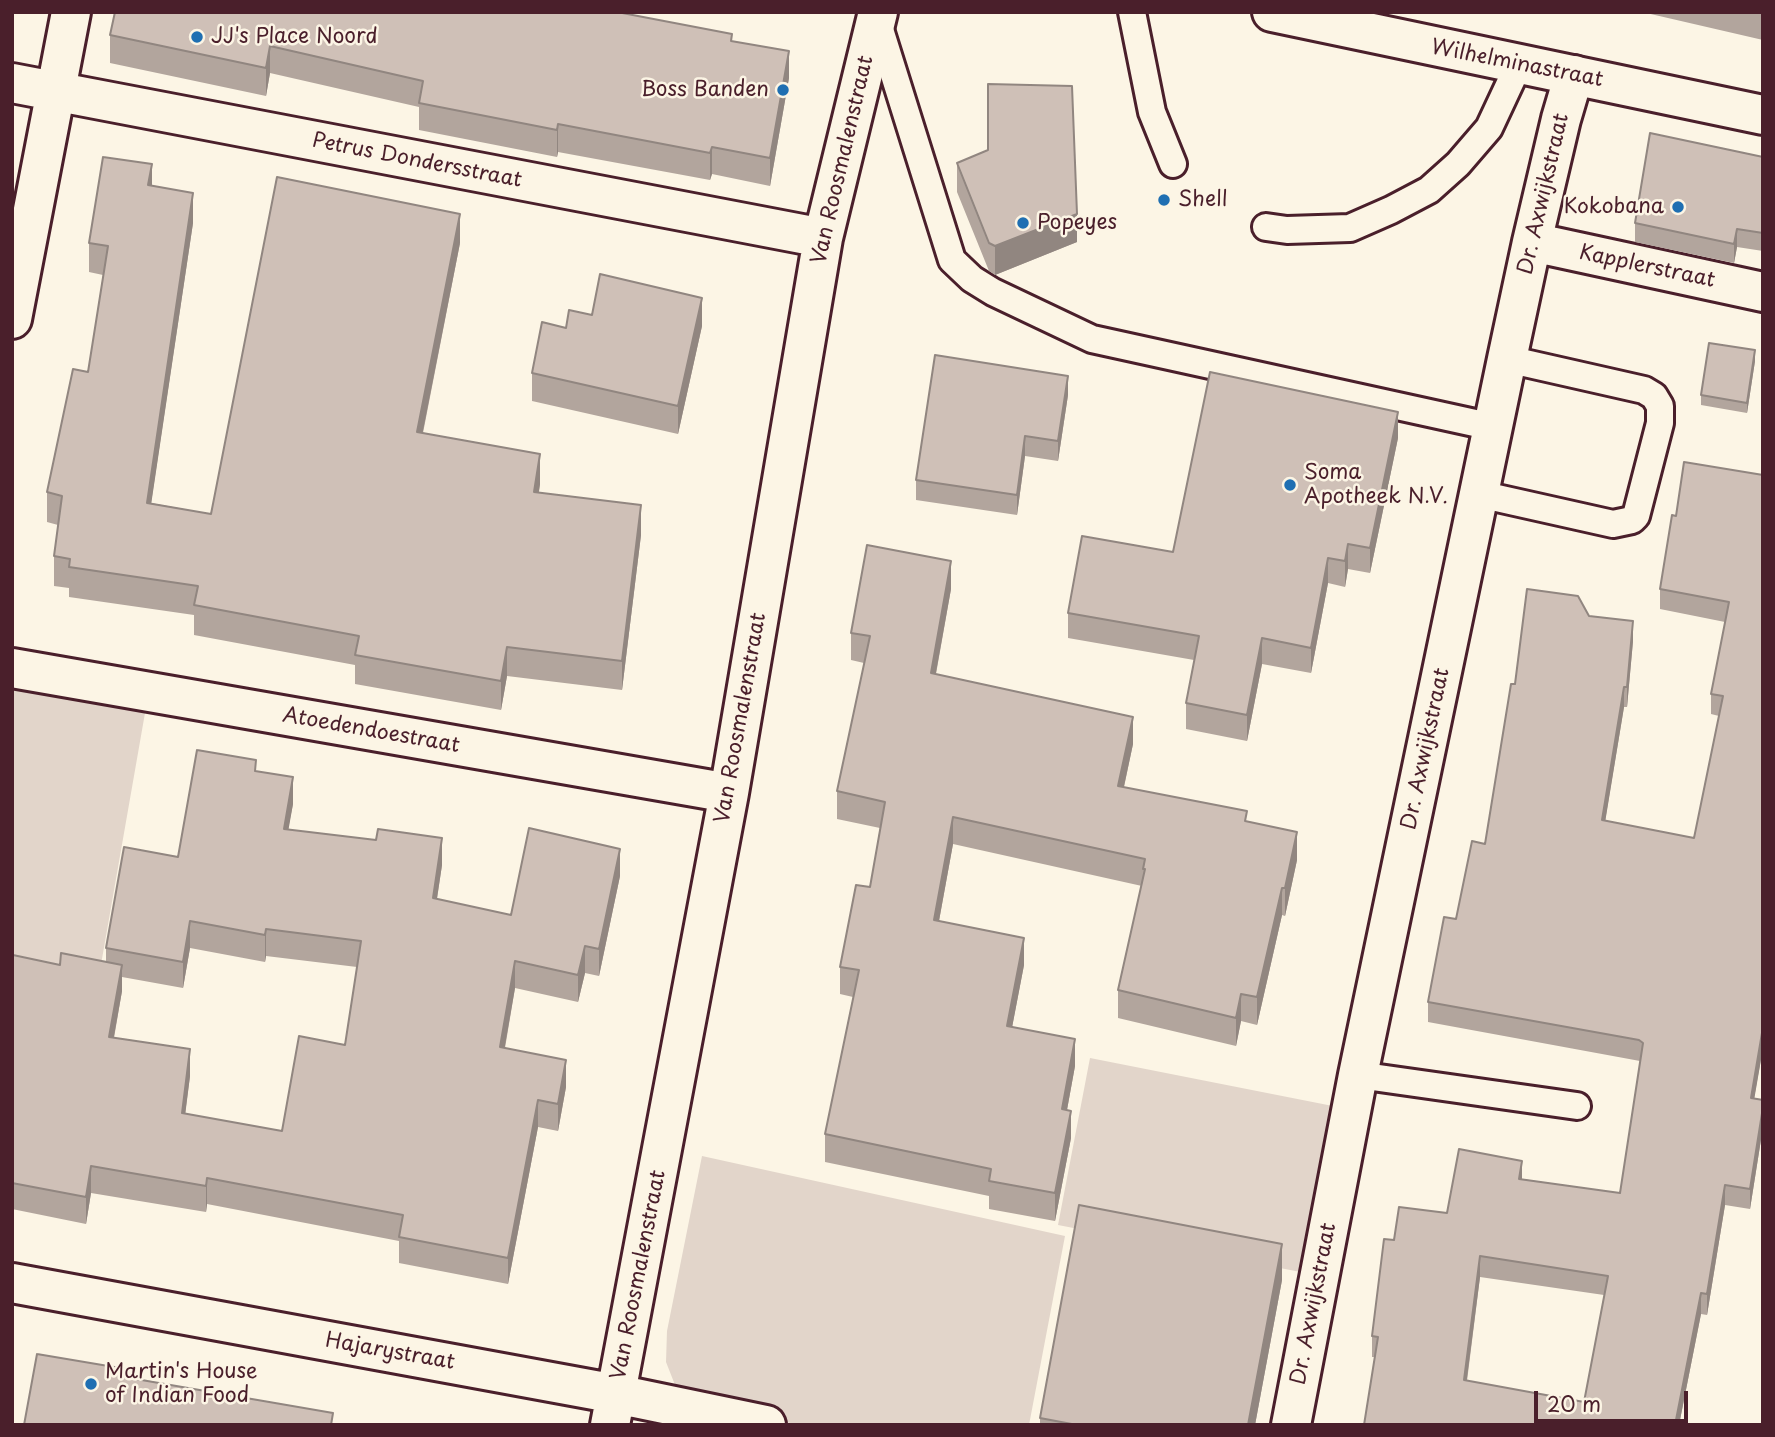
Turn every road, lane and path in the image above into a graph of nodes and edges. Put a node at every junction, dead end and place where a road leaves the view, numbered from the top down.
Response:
1 (71, 12) edge
2 (1132, 12) edge
3 (1272, 12) edge
4 (877, 16) edge
5 (1518, 66) junction
6 (1574, 75) junction
7 (12, 83) edge
8 (55, 92) junction
9 (1763, 116) edge
10 (1173, 164) dead end
11 (1266, 227) dead end
12 (822, 238) junction
13 (1532, 242) junction
14 (1763, 292) edge
15 (12, 319) edge
16 (1507, 359) junction
17 (1493, 428) junction
18 (1479, 494) junction
19 (12, 668) edge
20 (729, 793) junction
21 (1358, 1075) junction
22 (1577, 1106) dead end
23 (12, 1283) edge
24 (613, 1409) edge
25 (766, 1425) edge
26 (1291, 1425) edge

1 - 8 street
2 - 10 lane
3 - 5 street, Wilhelminastraat
4 - 12 street, Van Roosmalenstraat
4 - 17 lane
5 - 6 street, Wilhelminastraat
5 - 11 lane
6 - 9 street, Wilhelminastraat
6 - 13 street, Dr. Axwijkstraat
7 - 8 street, Petrus Dondersstraat
8 - 12 street, Petrus Dondersstraat
8 - 15 street
12 - 20 street, Van Roosmalenstraat
13 - 14 street, Kapplerstraat
13 - 16 street, Dr. Axwijkstraat
16 - 17 street, Dr. Axwijkstraat
16 - 18 lane
17 - 18 street, Dr. Axwijkstraat
18 - 21 street, Dr. Axwijkstraat
19 - 20 street, Atoedendoestraat
20 - 24 street, Van Roosmalenstraat
21 - 22 lane
21 - 26 street, Dr. Axwijkstraat
23 - 24 street, Hajarystraat
24 - 25 street, Hajarystraat

